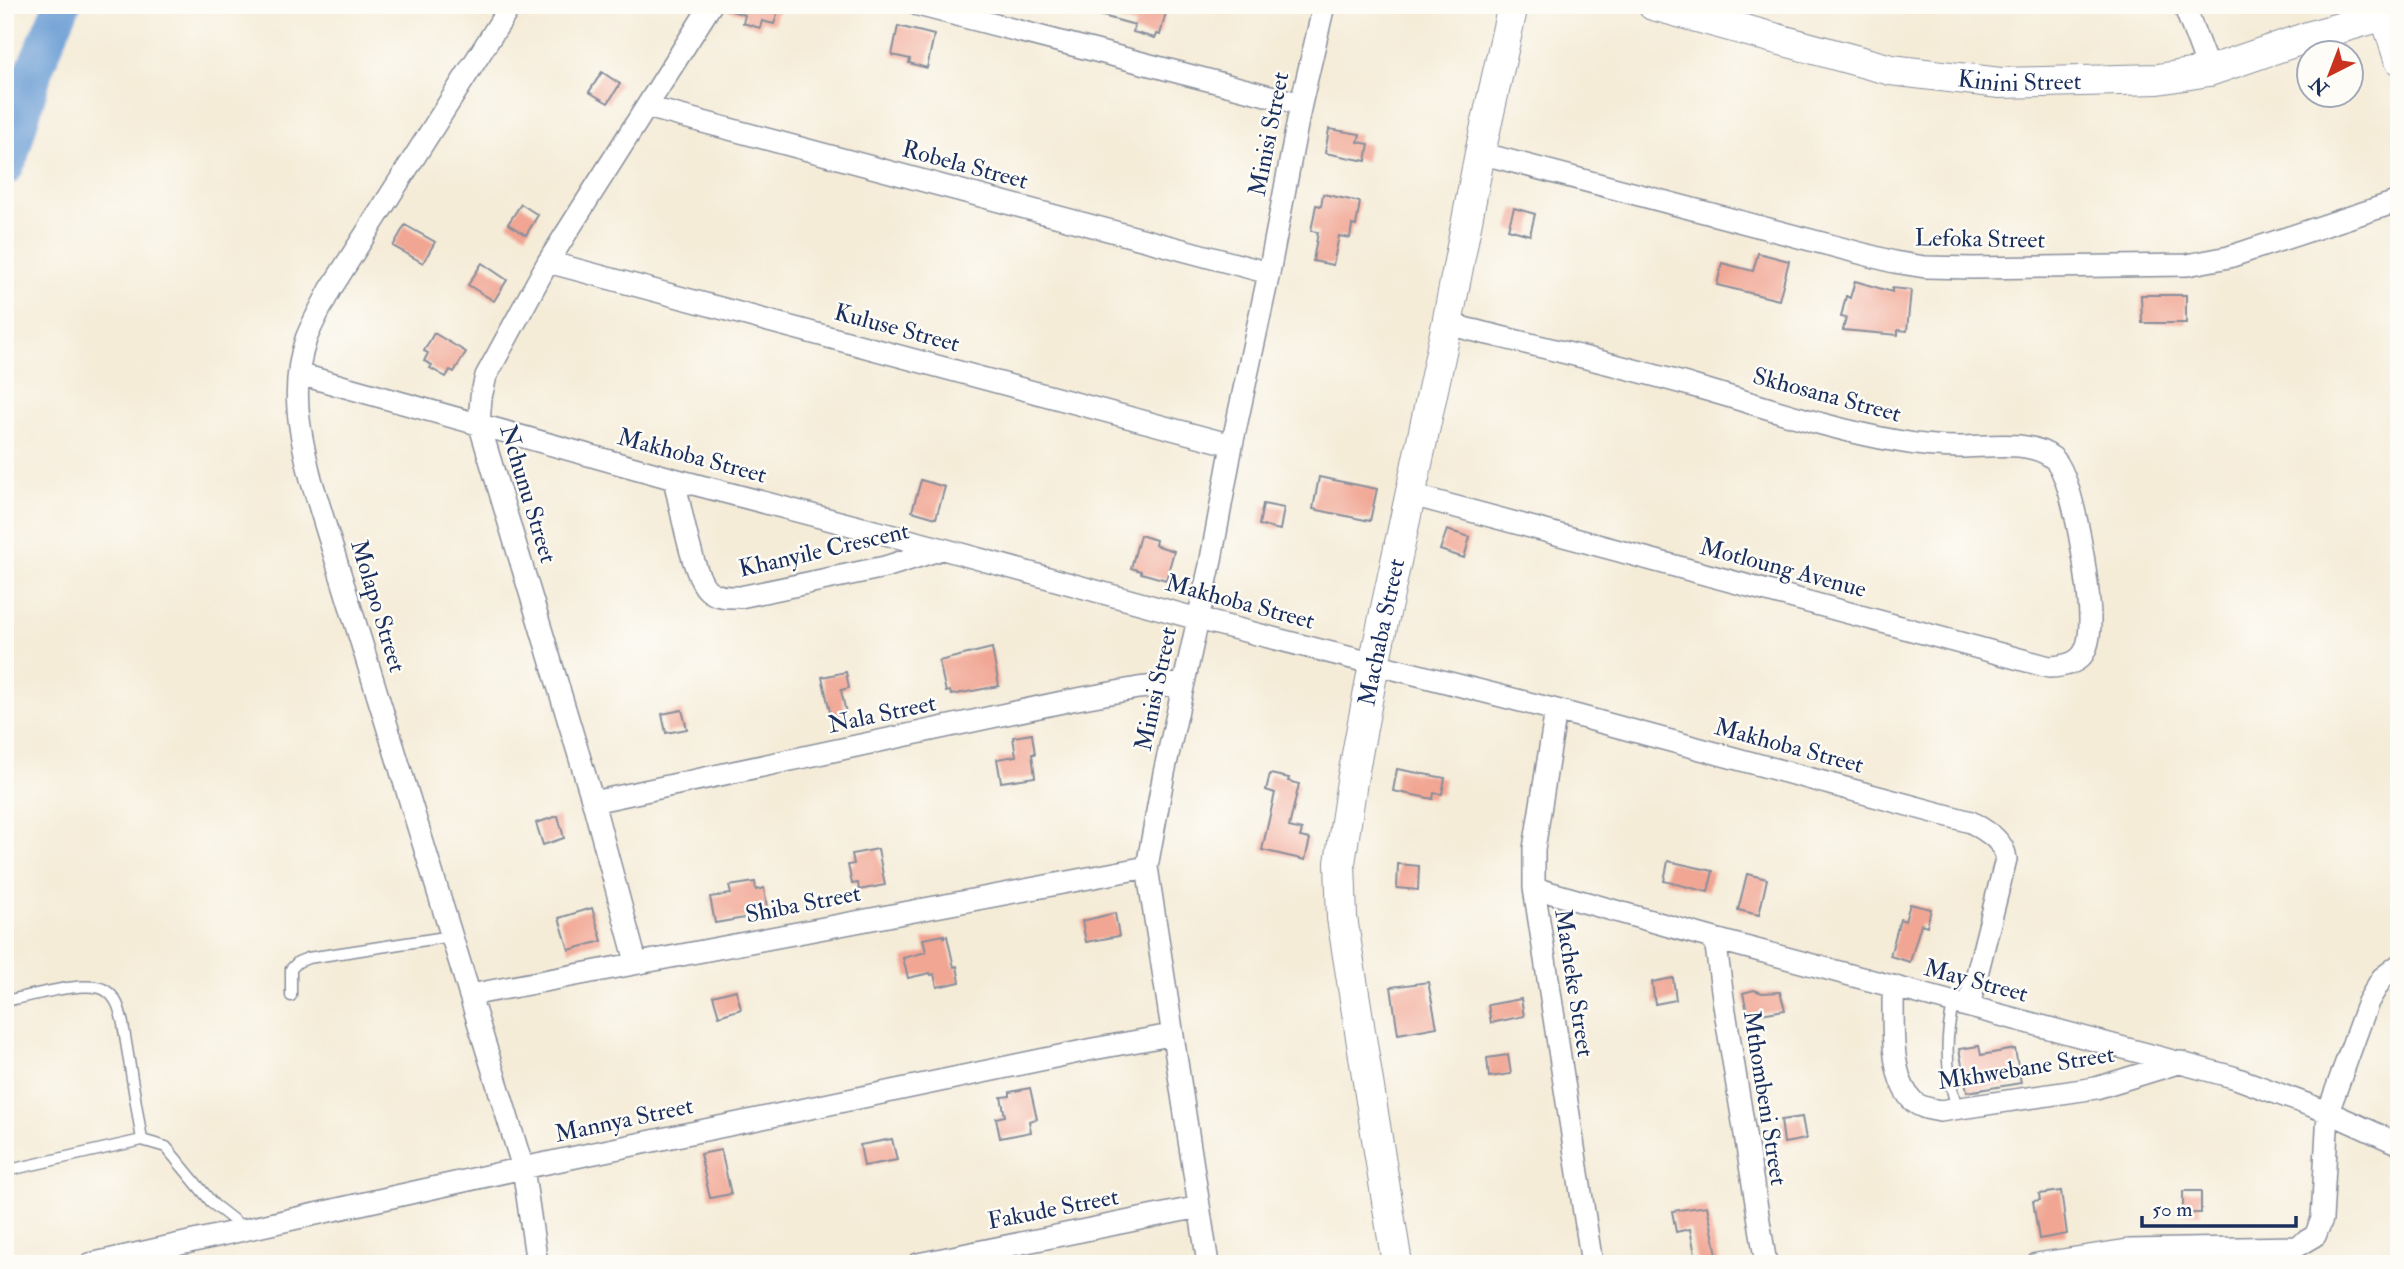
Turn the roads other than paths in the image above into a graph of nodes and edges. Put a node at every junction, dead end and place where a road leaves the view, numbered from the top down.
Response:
1 (511, 5) edge
2 (711, 5) edge
3 (918, 5) edge
4 (1324, 5) edge
5 (1513, 5) edge
6 (1653, 5) edge
7 (2184, 5) edge
8 (2383, 10) edge
9 (2399, 59) edge
10 (2209, 71) junction
11 (1301, 104) junction
12 (647, 107) junction
13 (1480, 153) junction
14 (2399, 201) edge
15 (548, 262) junction
16 (1269, 273) junction
17 (1447, 324) junction
18 (299, 373) junction
19 (479, 423) junction
20 (1232, 445) junction
21 (674, 479) junction
22 (1412, 495) junction
23 (943, 549) junction
24 (2090, 599) joint
25 (1198, 618) junction
26 (1374, 664) junction
27 (1184, 684) junction
28 (1556, 710) junction
29 (593, 802) junction
30 (1147, 867) junction
31 (1534, 888) junction
32 (452, 936) junction
33 (1715, 939) junction
34 (636, 962) junction
35 (2399, 965) edge
36 (1893, 986) junction
37 (470, 995) junction
38 (291, 996) dead end
39 (5, 1001) edge
40 (1961, 1004) junction
41 (1171, 1035) junction
42 (2181, 1062) junction
43 (1957, 1108) junction
44 (2328, 1112) junction
45 (142, 1140) junction
46 (2399, 1143) edge
47 (523, 1168) junction
48 (5, 1171) edge
49 (1199, 1207) junction
50 (245, 1228) junction
51 (90, 1264) edge
52 (537, 1264) edge
53 (918, 1264) edge
54 (1209, 1264) edge
55 (1397, 1264) edge
56 (1591, 1264) edge
57 (1766, 1264) edge
58 (2037, 1264) edge

1 - 18 street, Molapo Street
2 - 12 street, Nchunu Street
3 - 11 street
4 - 11 street, Minisi Street
5 - 13 street, Machaba Street
6 - 10 street, Kinini Street
7 - 10 street
8 - 9 street
8 - 10 street, Kinini Street
11 - 16 street, Minisi Street
12 - 15 street, Nchunu Street
12 - 16 street, Robela Street
13 - 14 street, Lefoka Street
13 - 17 street, Machaba Street
15 - 19 street, Nchunu Street
15 - 20 street, Kuluse Street
16 - 20 street, Minisi Street
17 - 22 street, Machaba Street
17 - 24 street, Skhosana Street
18 - 19 street, Makhoba Street
18 - 32 street, Molapo Street
19 - 21 street, Makhoba Street
19 - 29 street, Nchunu Street
20 - 25 street, Minisi Street
21 - 23 street, Makhoba Street
21 - 23 street, Khanyile Crescent
22 - 24 street, Motloung Avenue
22 - 26 street, Machaba Street
23 - 25 street, Makhoba Street
25 - 26 street, Makhoba Street
25 - 27 street, Minisi Street
26 - 28 street, Makhoba Street
26 - 55 street, Machaba Street
27 - 29 street, Nala Street
27 - 30 street, Minisi Street
28 - 31 street, Macheke Street
28 - 40 street, Makhoba Street
29 - 34 street, Nchunu Street
30 - 34 street, Shiba Street
30 - 41 street, Minisi Street
31 - 33 street, May Street
31 - 56 street, Macheke Street
32 - 37 street, Molapo Street
32 - 38 lane
33 - 36 street, May Street
33 - 57 street, Mthombeni Street
34 - 37 street, Shiba Street
35 - 44 street
36 - 40 street, May Street
36 - 43 street, Mkhwebane Street
37 - 47 street, Molapo Street
39 - 45 lane
40 - 42 street, May Street
40 - 43 lane
41 - 47 street, Mannya Street
41 - 49 street, Minisi Street
42 - 43 street, Mkhwebane Street
42 - 44 street, May Street
44 - 46 street, May Street
44 - 58 street
45 - 48 lane
45 - 50 lane
47 - 50 street, Mannya Street
47 - 52 street, Molapo Street
49 - 53 street, Fakude Street
49 - 54 street, Minisi Street
50 - 51 street, Mannya Street

